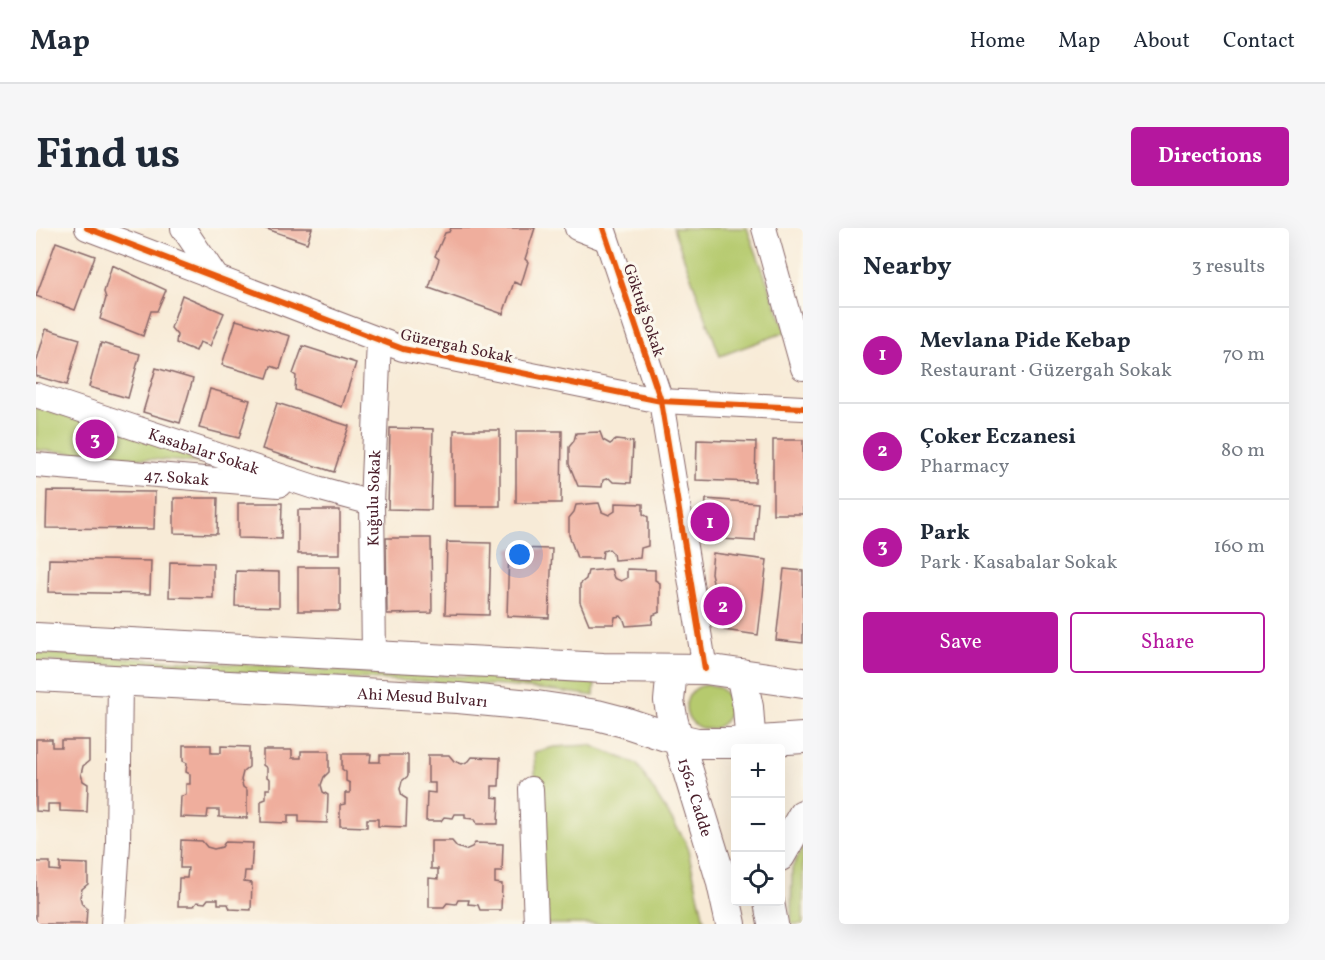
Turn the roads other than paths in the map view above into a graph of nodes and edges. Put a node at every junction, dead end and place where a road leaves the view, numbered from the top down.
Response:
1 (87, 228) edge
2 (183, 228) edge
3 (577, 228) edge
4 (764, 228) edge
5 (605, 233) edge
6 (217, 278) junction
7 (379, 340) junction
8 (803, 368) edge
9 (36, 395) edge
10 (661, 401) junction
11 (803, 408) edge
12 (36, 465) edge
13 (317, 488) junction
14 (372, 503) junction
15 (36, 638) edge
16 (374, 656) junction
17 (672, 669) junction
18 (705, 669) junction
19 (741, 674) junction
20 (36, 676) edge
21 (120, 680) junction
22 (803, 683) edge
23 (803, 738) edge
24 (678, 739) junction
25 (731, 744) edge
26 (750, 744) edge
27 (758, 744) edge
28 (531, 789) dead end
29 (803, 815) edge
30 (782, 852) edge
31 (770, 906) edge
32 (113, 924) edge
33 (536, 924) edge
34 (731, 924) edge
35 (773, 924) edge

1 - 6 street, Güzergah Sokak
2 - 6 street
3 - 5 street
4 - 8 street
5 - 10 street, Göktuğ Sokak
6 - 7 street, Güzergah Sokak
7 - 10 street, Güzergah Sokak
7 - 14 street, Kuğulu Sokak
9 - 13 street, Kasabalar Sokak
10 - 11 street, Güzergah Sokak
10 - 18 street, Göktuğ Sokak
12 - 13 street, 47. Sokak
13 - 14 street, Kasabalar Sokak
14 - 16 street, Kuğulu Sokak
15 - 16 main road
16 - 17 main road
17 - 18 main road
17 - 24 main road, 1562. Cadde
18 - 19 main road
19 - 22 main road
19 - 26 main road
20 - 21 main road, Ahi Mesud Bulvarı
21 - 24 main road, Ahi Mesud Bulvarı
21 - 32 street
23 - 27 main road, Ahi Mesud Bulvarı
24 - 25 main road, Ahi Mesud Bulvarı
24 - 34 main road, 1562. Cadde
28 - 33 street
29 - 30 main road
31 - 35 main road

